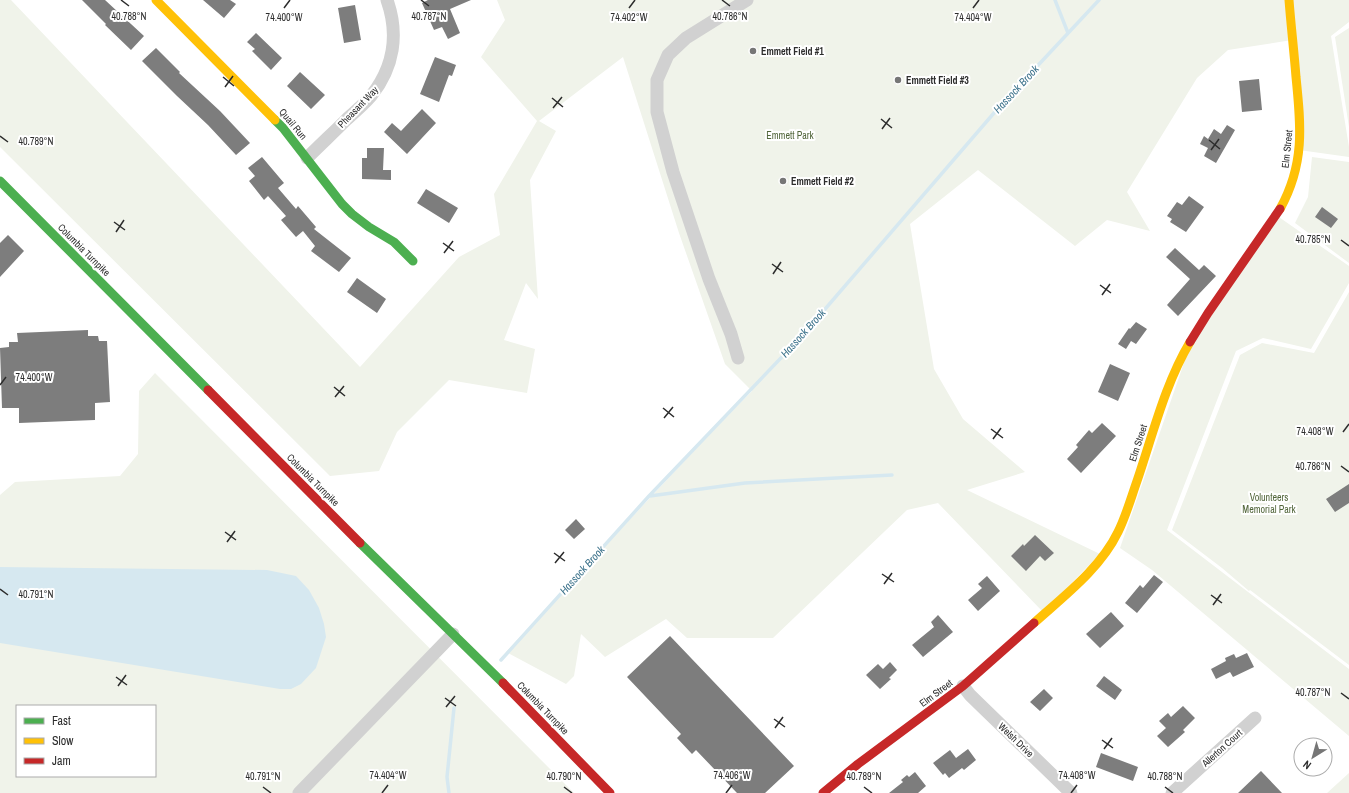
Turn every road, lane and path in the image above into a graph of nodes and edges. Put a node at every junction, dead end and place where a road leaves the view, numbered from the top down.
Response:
1 (156, 0) edge
2 (387, 0) edge
3 (747, 0) edge
4 (1289, 0) edge
5 (307, 158) junction
6 (0, 181) edge
7 (413, 261) dead end
8 (738, 358) dead end
9 (453, 634) junction
10 (963, 686) junction
11 (1255, 718) dead end
12 (299, 793) edge
13 (610, 793) edge
14 (823, 793) edge
15 (1071, 793) edge
16 (1172, 793) edge

1 - 5 street, Quail Run
2 - 5 street, Pheasant Way
3 - 8 street
4 - 10 street, Elm Street
5 - 7 street, Quail Run
6 - 9 street, Columbia Turnpike
9 - 12 street
9 - 13 street, Columbia Turnpike
10 - 14 street, Elm Street
10 - 15 street, Welsh Drive
11 - 16 street, Allerton Court

